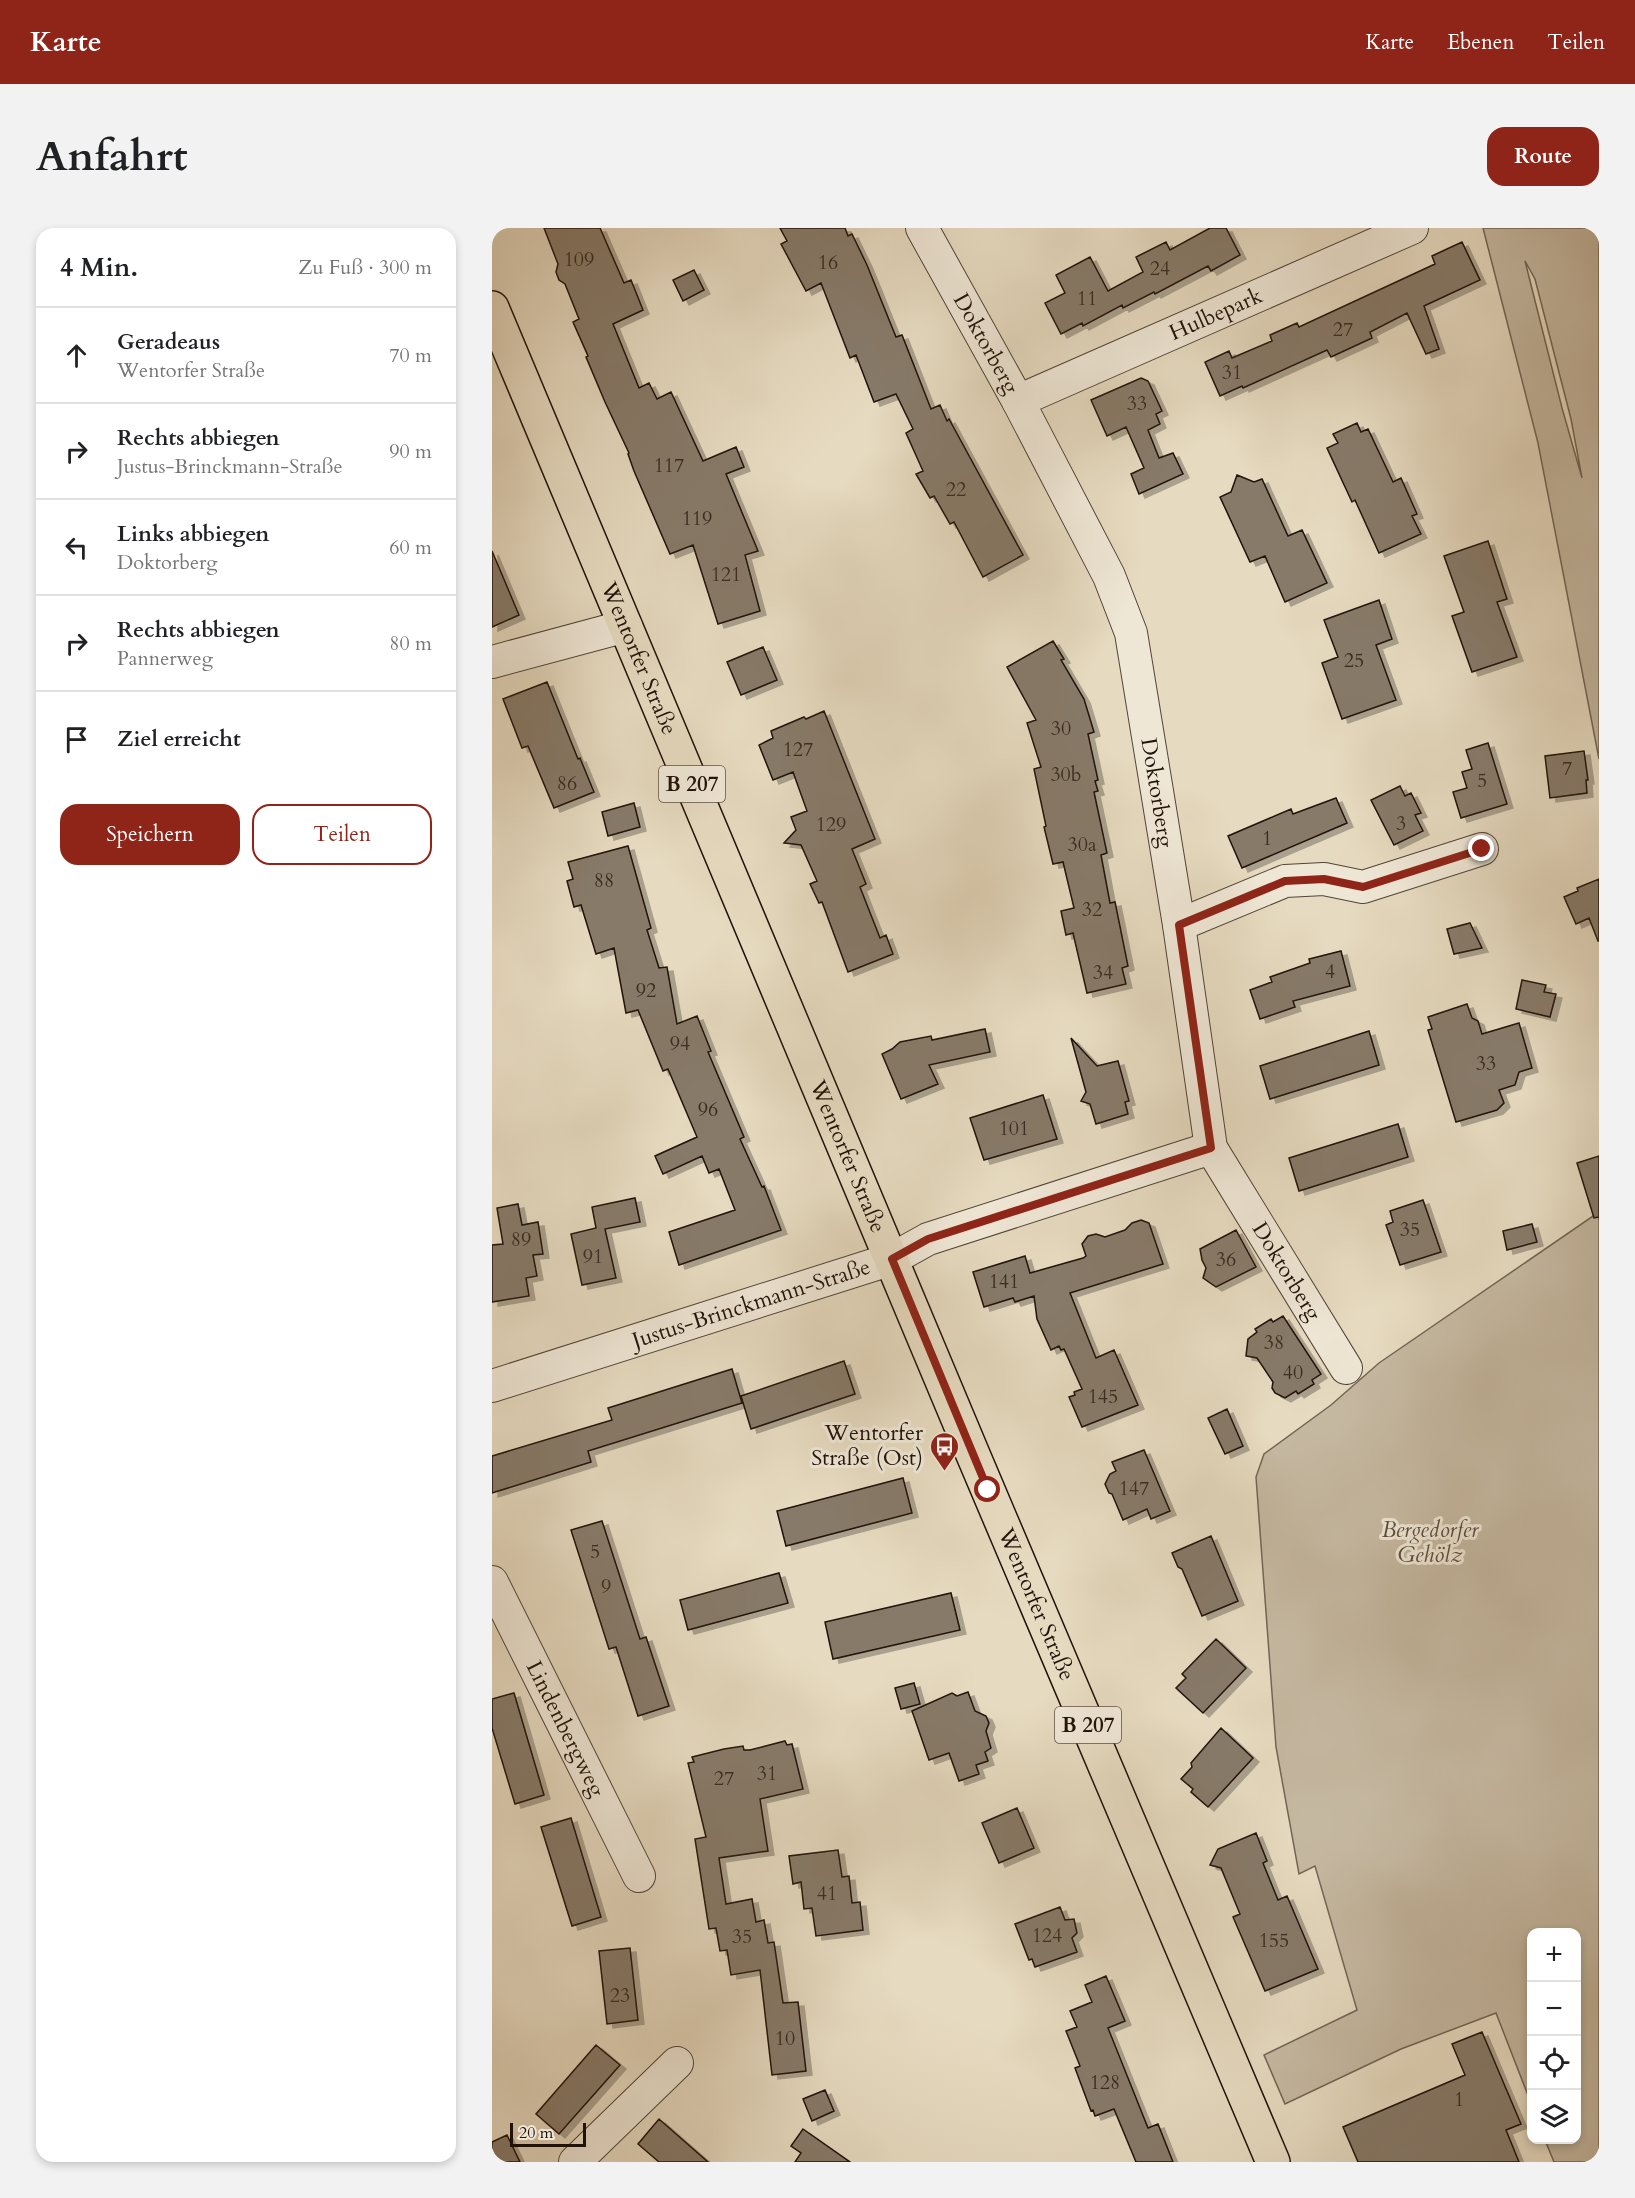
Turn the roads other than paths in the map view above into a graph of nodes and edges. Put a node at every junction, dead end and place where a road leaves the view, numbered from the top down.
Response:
1 (922, 228) edge
2 (1412, 228) edge
3 (492, 308) edge
4 (1018, 401) junction
5 (626, 626) junction
6 (492, 662) edge
7 (1482, 849) dead end
8 (1179, 925) junction
9 (1211, 1148) junction
10 (892, 1259) junction
11 (1346, 1368) dead end
12 (492, 1386) edge
13 (492, 1582) edge
14 (639, 1876) dead end
15 (677, 2063) dead end
16 (574, 2162) edge
17 (1272, 2162) edge

1 - 4 street, Doktorberg
2 - 4 street, Hulbepark
3 - 5 main road, Wentorfer Straße / B 207
4 - 8 street, Doktorberg
5 - 6 street
5 - 10 main road, Wentorfer Straße / B 207
7 - 8 street
8 - 9 street, Doktorberg
9 - 10 street, Justus-Brinckmann-Straße
9 - 11 street, Doktorberg
10 - 12 street, Justus-Brinckmann-Straße
10 - 17 main road, Wentorfer Straße / B 207
13 - 14 street, Lindenbergweg
15 - 16 street

